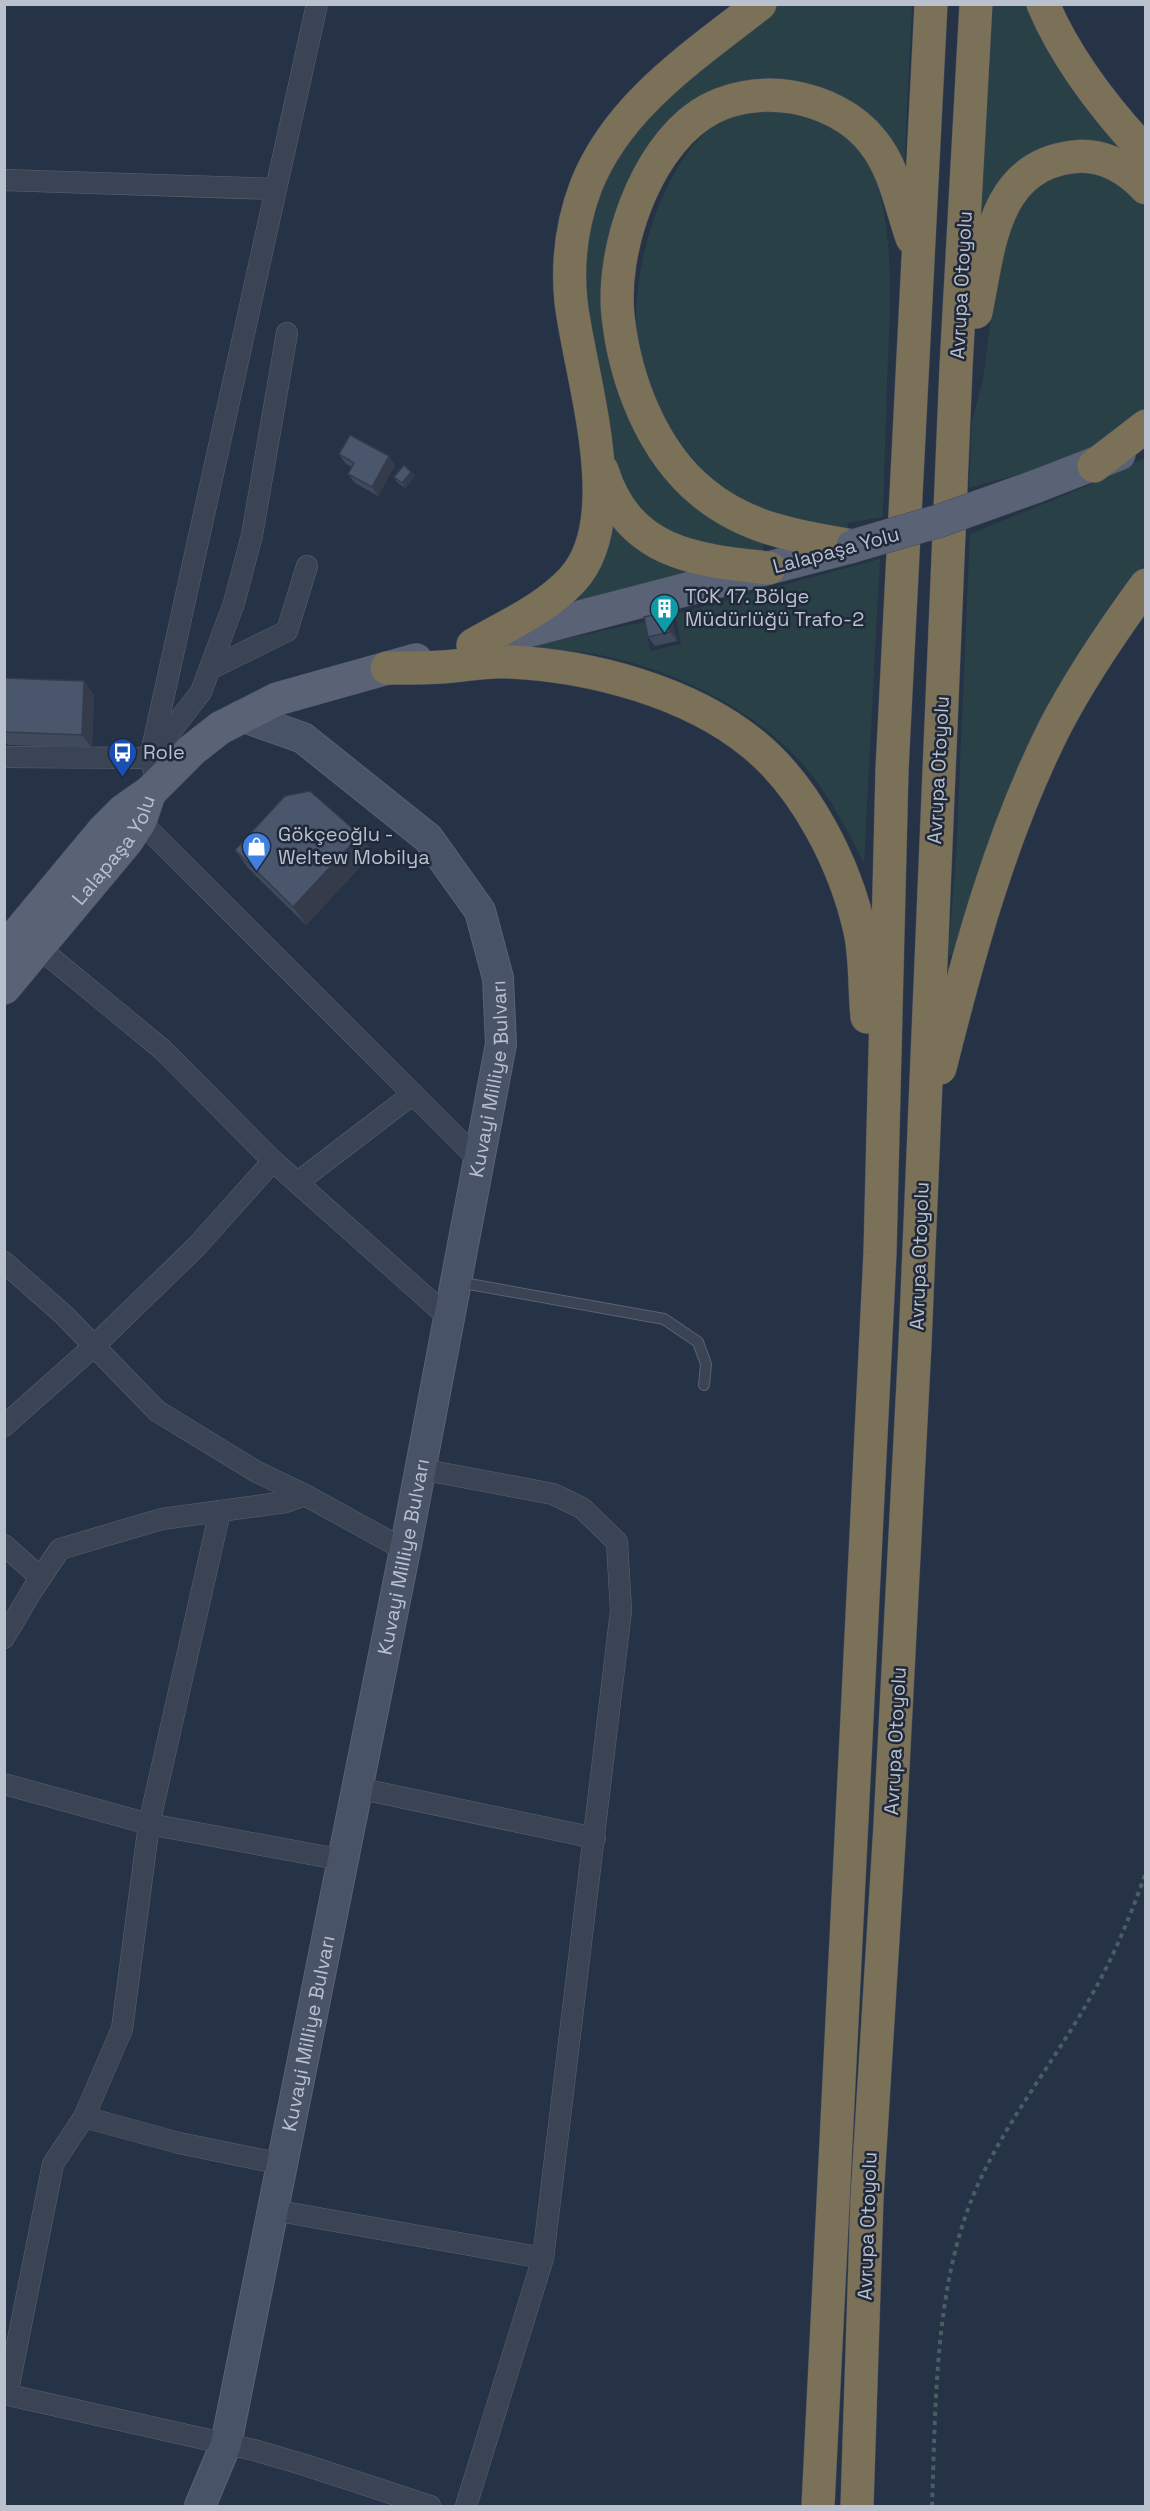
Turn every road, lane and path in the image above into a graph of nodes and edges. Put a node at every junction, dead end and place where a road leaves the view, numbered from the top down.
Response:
1 (317, 4) edge
2 (760, 4) edge
3 (931, 4) edge
4 (976, 4) edge
5 (1042, 4) edge
6 (1146, 153) edge
7 (4, 180) edge
8 (1146, 188) edge
9 (275, 189) junction
10 (918, 258) junction
11 (287, 333) dead end
12 (956, 367) junction
13 (1146, 426) edge
14 (1146, 442) edge
15 (597, 454) junction
16 (1094, 466) junction
17 (853, 546) junction
18 (307, 566) dead end
19 (769, 568) junction
20 (1146, 585) edge
21 (473, 645) junction
22 (387, 668) junction
23 (210, 669) junction
24 (241, 716) junction
25 (4, 757) edge
26 (149, 789) junction
27 (39, 947) junction
28 (4, 950) edge
29 (4, 988) edge
30 (413, 1094) junction
31 (925, 1112) junction
32 (884, 1115) junction
33 (478, 1159) junction
34 (273, 1161) junction
35 (298, 1182) junction
36 (4, 1262) edge
37 (455, 1282) junction
38 (448, 1317) junction
39 (94, 1346) junction
40 (704, 1385) dead end
41 (4, 1426) edge
42 (420, 1469) junction
43 (305, 1495) junction
44 (220, 1511) junction
45 (4, 1545) edge
46 (405, 1550) junction
47 (40, 1577) junction
48 (4, 1638) edge
49 (4, 1784) edge
50 (357, 1788) junction
51 (149, 1824) junction
52 (595, 1838) junction
53 (343, 1860) junction
54 (1146, 1872) edge
55 (84, 2117) junction
56 (282, 2164) junction
57 (273, 2210) junction
58 (543, 2258) junction
59 (6, 2395) edge
60 (226, 2444) junction
61 (200, 2506) edge
62 (430, 2506) edge
63 (466, 2506) edge
64 (818, 2506) edge
65 (857, 2506) edge
66 (932, 2506) edge

1 - 9 street
2 - 15 highway
3 - 10 highway, Avrupa Otoyolu
4 - 12 highway, Avrupa Otoyolu
5 - 6 highway
7 - 9 street
8 - 12 highway
9 - 26 street
10 - 17 highway
10 - 32 highway, Avrupa Otoyolu
11 - 23 street
12 - 31 highway, Avrupa Otoyolu
13 - 16 highway
14 - 16 main road, Lalapaşa Yolu
15 - 19 highway
15 - 21 highway
16 - 17 main road, Lalapaşa Yolu, bridge
17 - 19 main road, Lalapaşa Yolu
18 - 23 street
19 - 21 main road, Lalapaşa Yolu
20 - 31 highway
21 - 22 main road, Lalapaşa Yolu
22 - 24 main road, Lalapaşa Yolu
22 - 32 highway
23 - 26 street
24 - 26 main road, Lalapaşa Yolu
24 - 33 street, Kuvayi Milliye Bulvarı
25 - 26 street
26 - 27 main road, Lalapaşa Yolu
26 - 28 main road, Lalapaşa Yolu
26 - 30 street
27 - 29 main road, Lalapaşa Yolu
27 - 34 street
30 - 33 street
30 - 35 street
31 - 65 highway, Avrupa Otoyolu
32 - 64 highway, Avrupa Otoyolu
33 - 37 street, Kuvayi Milliye Bulvarı
34 - 35 street
34 - 39 street
35 - 38 street
36 - 39 street
37 - 38 street, Kuvayi Milliye Bulvarı
37 - 40 lane
38 - 42 street, Kuvayi Milliye Bulvarı
39 - 41 street
39 - 43 street
42 - 46 street, Kuvayi Milliye Bulvarı
42 - 52 street
43 - 44 street
43 - 46 street
44 - 47 street
44 - 51 street
45 - 47 street
46 - 50 street, Kuvayi Milliye Bulvarı
47 - 48 street
49 - 51 street
50 - 52 street
50 - 53 street, Kuvayi Milliye Bulvarı
51 - 53 street
51 - 55 street
52 - 58 street
53 - 56 street, Kuvayi Milliye Bulvarı
54 - 66 path
55 - 56 street
55 - 59 street
56 - 57 street, Kuvayi Milliye Bulvarı
57 - 58 street
57 - 60 street, Kuvayi Milliye Bulvarı
58 - 63 street
59 - 60 street
60 - 61 street, Kuvayi Milliye Bulvarı
60 - 62 street

